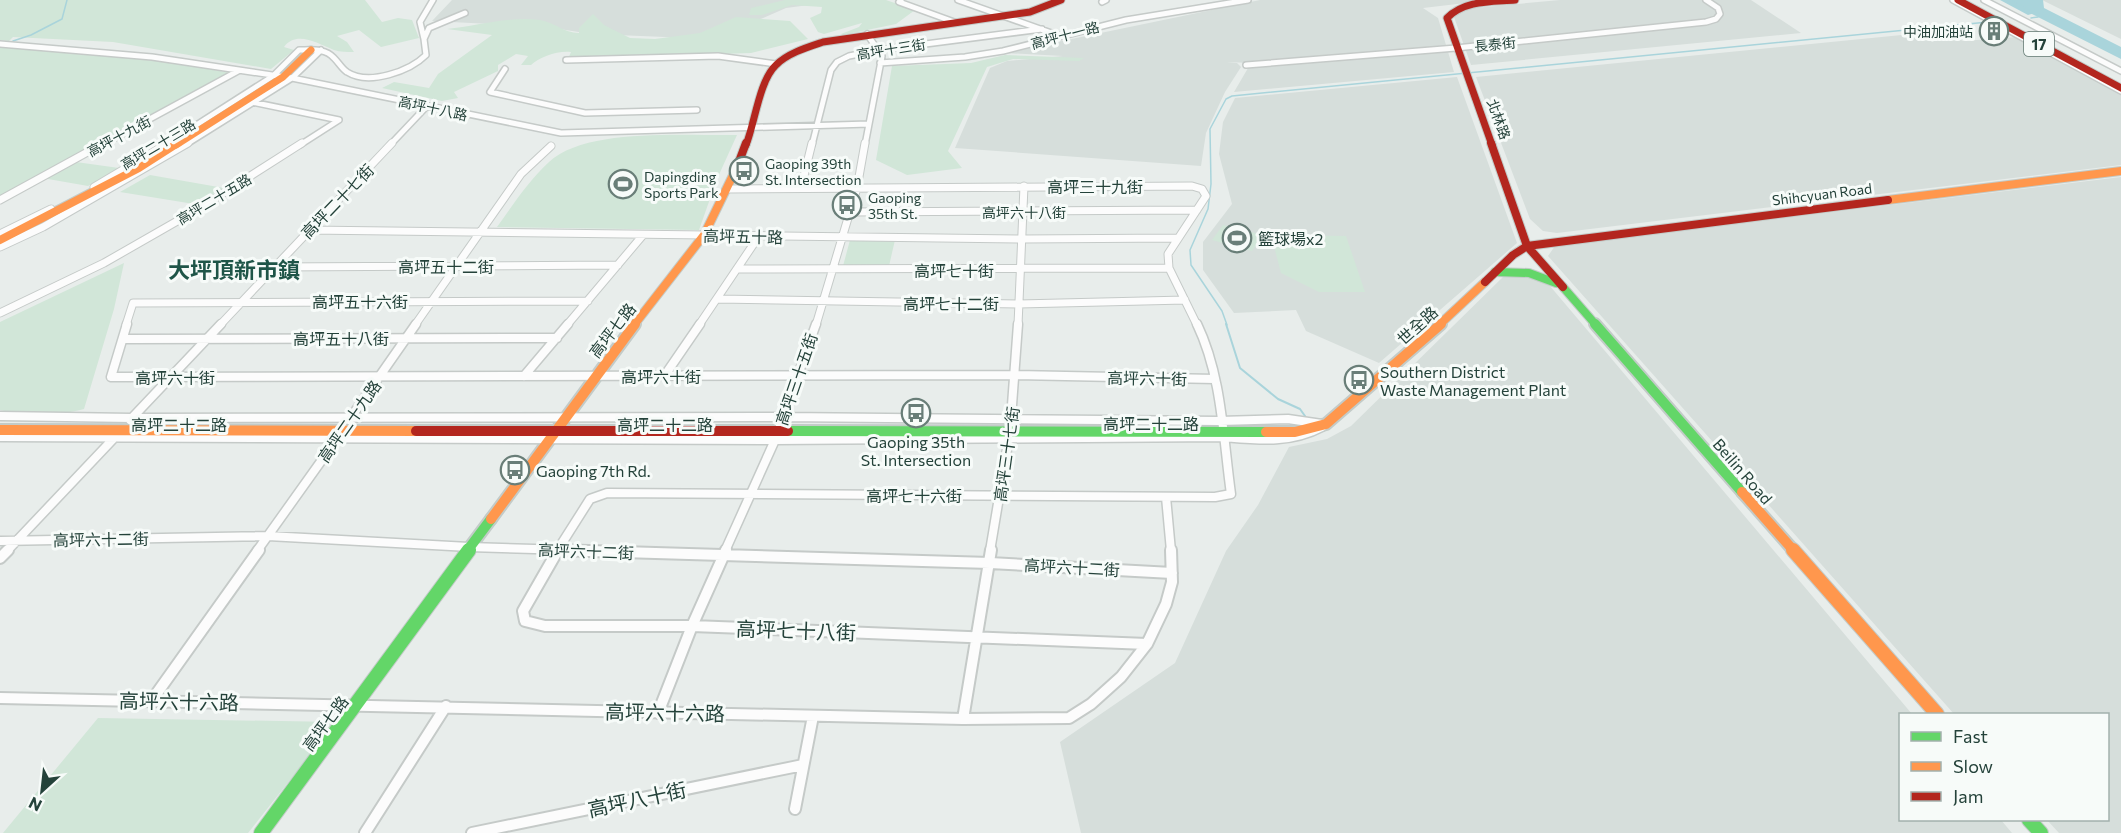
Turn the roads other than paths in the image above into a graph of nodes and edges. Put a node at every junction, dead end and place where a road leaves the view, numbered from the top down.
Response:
1 (433, 0) edge
2 (901, 0) edge
3 (958, 0) edge
4 (1060, 0) edge
5 (1248, 0) edge
6 (1515, 0) edge
7 (1706, 0) edge
8 (1953, 0) edge
9 (1958, 0) edge
10 (1968, 0) edge
11 (1984, 0) edge
12 (465, 13) dead end
13 (1008, 16) junction
14 (957, 22) junction
15 (1042, 28) junction
16 (2020, 31) junction
17 (867, 34) junction
18 (1061, 36) junction
19 (424, 39) junction
20 (0, 44) edge
21 (1456, 48) junction
22 (310, 50) joint
23 (879, 50) junction
24 (566, 60) dead end
25 (880, 63) junction
26 (776, 64) junction
27 (1246, 65) dead end
28 (505, 69) dead end
29 (238, 71) junction
30 (2121, 71) edge
31 (283, 77) junction
32 (2121, 82) edge
33 (2121, 90) edge
34 (251, 101) junction
35 (427, 106) junction
36 (697, 110) dead end
37 (869, 124) junction
38 (817, 125) junction
39 (753, 127) junction
40 (551, 146) dead end
41 (2121, 171) edge
42 (1024, 186) junction
43 (801, 188) junction
44 (857, 188) junction
45 (728, 189) junction
46 (0, 200) edge
47 (1197, 210) junction
48 (851, 212) junction
49 (1021, 212) junction
50 (309, 230) junction
51 (481, 232) junction
52 (0, 234) edge
53 (643, 235) junction
54 (704, 235) junction
55 (759, 236) junction
56 (843, 237) junction
57 (1178, 238) junction
58 (1022, 239) junction
59 (0, 240) edge
60 (1527, 246) junction
61 (0, 247) edge
62 (459, 265) junction
63 (618, 265) junction
64 (274, 267) junction
65 (1169, 268) junction
66 (739, 269) junction
67 (834, 269) junction
68 (1022, 270) junction
69 (1495, 272) junction
70 (1559, 284) junction
71 (718, 299) junction
72 (1185, 300) junction
73 (435, 301) junction
74 (588, 301) junction
75 (240, 302) junction
76 (824, 302) junction
77 (133, 303) joint
78 (1019, 304) junction
79 (0, 313) edge
80 (408, 338) junction
81 (557, 338) junction
82 (124, 339) junction
83 (207, 339) junction
84 (665, 375) junction
85 (1015, 375) junction
86 (380, 376) junction
87 (524, 376) junction
88 (595, 376) junction
89 (798, 376) junction
90 (171, 377) junction
91 (1215, 379) junction
92 (0, 416) edge
93 (565, 417) junction
94 (0, 424) edge
95 (1326, 424) junction
96 (123, 428) junction
97 (344, 428) junction
98 (779, 429) junction
99 (1010, 429) junction
100 (1221, 429) junction
101 (0, 430) edge
102 (553, 433) junction
103 (0, 437) edge
104 (750, 494) junction
105 (1000, 495) junction
106 (1166, 496) junction
107 (268, 536) junction
108 (0, 541) edge
109 (16, 541) junction
110 (469, 547) junction
111 (558, 550) junction
112 (725, 555) junction
113 (0, 558) edge
114 (990, 563) junction
115 (1172, 573) junction
116 (692, 626) junction
117 (978, 636) junction
118 (1147, 644) junction
119 (0, 698) edge
120 (152, 700) junction
121 (357, 705) junction
122 (446, 706) junction
123 (658, 713) junction
124 (1936, 713) edge
125 (813, 716) junction
126 (963, 719) junction
127 (803, 765) junction
128 (795, 809) dead end
129 (2031, 821) edge
130 (261, 833) edge
131 (365, 833) edge
132 (472, 833) edge
133 (2041, 833) edge

1 - 19 street
2 - 14 street
3 - 13 street
4 - 13 street
5 - 18 street, 高坪十一路
6 - 21 street, 北林路
7 - 21 street, 長泰街
8 - 33 street
9 - 16 street, 17
10 - 16 street, 17
11 - 30 street
12 - 19 street
13 - 14 street
13 - 15 street
14 - 17 street
15 - 18 street
15 - 23 street, 高坪十三街
16 - 32 street, 17
16 - 33 street, 17
17 - 23 street
17 - 26 street
18 - 25 street, 高坪十一路
19 - 22 street
20 - 29 street, 高坪十八路
21 - 27 street, 長泰街
21 - 60 street, 北林路
22 - 31 street, 高坪二十三路
23 - 25 street, 高坪三十五街
23 - 38 street, 高坪十三街
24 - 26 street
25 - 37 street, 高坪三十五街
26 - 39 street, 高坪七路
28 - 36 street
29 - 31 street, 高坪十八路
29 - 46 street, 高坪十九街
31 - 34 street, 高坪二十三路
31 - 35 street, 高坪十八路
31 - 52 street, 高坪二十三路
34 - 59 street, 高坪二十三路
34 - 61 street, 高坪二十三路
34 - 79 street, 高坪二十五路
35 - 39 street, 高坪十八路
35 - 50 street, 高坪二十七街
37 - 38 street, 高坪十八路
37 - 44 street, 高坪三十五街
38 - 39 street, 高坪十八路
38 - 43 street, 高坪十三街
39 - 45 street, 高坪七路
40 - 51 street, 高坪二十九路
41 - 60 street, Shihcyuan Road
42 - 44 street, 高坪三十九街
42 - 47 street, 高坪三十九街
42 - 49 street, 高坪三十七街
43 - 44 street, 高坪三十九街
43 - 45 street, 高坪三十九街
44 - 48 street, 高坪三十五街
45 - 54 street, 高坪七路
47 - 49 street, 高坪六十八街
47 - 57 street
48 - 49 street, 高坪六十八街
48 - 56 street, 高坪三十五街
49 - 58 street, 高坪三十七街
50 - 51 street, 高坪五十路
50 - 64 street, 高坪二十七街
51 - 53 street, 高坪五十路
51 - 62 street, 高坪二十九路
53 - 54 street, 高坪五十路
53 - 63 street
54 - 55 street, 高坪五十路
54 - 88 street, 高坪七路
55 - 56 street, 高坪五十路
55 - 66 street
56 - 58 street, 高坪五十路
56 - 67 street, 高坪三十五街
57 - 58 street, 高坪五十路
57 - 65 street
58 - 68 street, 高坪三十七街
60 - 69 street, 世全路
60 - 70 street, Beilin Road
62 - 63 street, 高坪五十二街
62 - 64 street, 高坪五十二街
62 - 73 street, 高坪二十九路
63 - 74 street
64 - 75 street, 高坪二十七街
65 - 68 street, 高坪七十街
65 - 72 street
66 - 67 street, 高坪七十街
66 - 71 street
67 - 68 street, 高坪七十街
67 - 76 street, 高坪三十五街
68 - 78 street, 高坪三十七街
69 - 70 street
69 - 95 street, 世全路
70 - 124 street, Beilin Road
71 - 76 street, 高坪七十二街
71 - 84 street
72 - 78 street, 高坪七十二街
72 - 91 street
73 - 74 street, 高坪五十六街
73 - 75 street, 高坪五十六街
73 - 80 street, 高坪二十九路
74 - 81 street
75 - 77 street, 高坪五十六街
75 - 83 street, 高坪二十七街
76 - 78 street, 高坪七十二街
76 - 89 street, 高坪三十五街
77 - 82 street, 高坪六十街
78 - 85 street, 高坪三十七街
80 - 81 street, 高坪五十八街
80 - 83 street, 高坪五十八街
80 - 86 street, 高坪二十九路
81 - 87 street
82 - 83 street, 高坪五十八街
82 - 90 street, 高坪六十街
83 - 90 street, 高坪二十七街
84 - 88 street, 高坪六十街
84 - 89 street, 高坪六十街
85 - 89 street, 高坪六十街
85 - 91 street, 高坪六十街
85 - 99 street, 高坪三十七街
86 - 87 street, 高坪六十街
86 - 90 street, 高坪六十街
86 - 97 street, 高坪二十九路
87 - 88 street, 高坪六十街
88 - 93 street, 高坪七路
89 - 98 street, 高坪三十五街
90 - 96 street, 高坪二十七街
91 - 100 street
92 - 96 street, 高坪二十二路
93 - 97 street, 高坪二十二路
93 - 98 street, 高坪二十二路
93 - 102 street, 高坪七路
94 - 96 street, 高坪二十二路
95 - 100 street, 高坪二十二路
95 - 100 street, 高坪二十二路
96 - 97 street, 高坪二十二路
96 - 97 street, 高坪二十二路
96 - 101 street, 高坪二十二路
96 - 103 street, 高坪二十二路
96 - 109 street, 高坪二十七街
97 - 102 street, 高坪二十二路
97 - 102 street, 高坪二十二路
97 - 107 street, 高坪二十九路
98 - 99 street, 高坪二十二路
98 - 102 street, 高坪二十二路
98 - 104 street, 高坪三十五街
99 - 100 street, 高坪二十二路
99 - 105 street, 高坪三十七街
100 - 106 street, 高坪七十六街
102 - 110 street, 高坪七路
104 - 105 street, 高坪七十六街
104 - 111 street, 高坪七十六街
104 - 112 street, 高坪三十五街
105 - 106 street, 高坪七十六街
105 - 114 street, 高坪三十七街
106 - 115 street, 高坪六十六路
107 - 109 street, 高坪六十二街
107 - 110 street, 高坪六十二街
107 - 120 street, 高坪二十九路
108 - 109 street, 高坪六十二街
109 - 113 street, 高坪二十七街
110 - 111 street, 高坪六十二街
110 - 121 street, 高坪七路
111 - 112 street, 高坪六十二街
111 - 116 street, 高坪七十八街
112 - 114 street, 高坪六十二街
112 - 116 street, 高坪三十五街
114 - 115 street, 高坪六十二街
114 - 117 street, 高坪三十七街
115 - 118 street, 高坪六十六路
116 - 117 street, 高坪七十八街
116 - 123 street, 高坪三十五街
117 - 118 street, 高坪七十八街
117 - 126 street, 高坪三十七街
118 - 126 street, 高坪六十六路
119 - 120 street, 高坪六十六路
120 - 121 street, 高坪六十六路
121 - 122 street, 高坪六十六路
121 - 130 street, 高坪七路
122 - 123 street, 高坪六十六路
122 - 131 street
123 - 125 street, 高坪六十六路
125 - 126 street, 高坪六十六路
125 - 127 street
127 - 128 street
127 - 132 street, 高坪八十街
129 - 133 street

